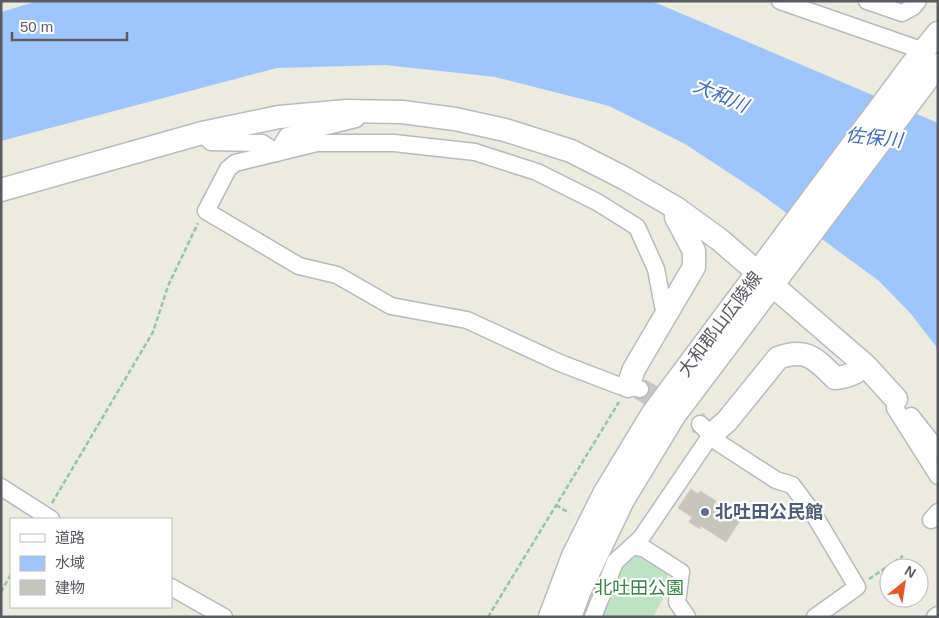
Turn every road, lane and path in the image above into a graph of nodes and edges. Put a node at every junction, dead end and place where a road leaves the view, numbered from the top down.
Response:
1 (780, 1) edge
2 (867, 1) edge
3 (918, 1) edge
4 (938, 33) edge
5 (927, 63) edge
6 (361, 111) junction
7 (202, 133) junction
8 (277, 153) junction
9 (1, 190) edge
10 (676, 208) junction
11 (206, 212) junction
12 (771, 272) junction
13 (667, 314) junction
14 (865, 365) junction
15 (634, 388) junction
16 (896, 399) junction
17 (705, 430) junction
18 (938, 450) edge
19 (938, 476) edge
20 (1, 487) edge
21 (556, 505) junction
22 (568, 513) dead end
23 (48, 517) edge
24 (633, 546) junction
25 (903, 556) dead end
26 (10, 576) edge
27 (857, 587) junction
28 (172, 588) edge
29 (1, 592) edge
30 (825, 614) edge
31 (224, 617) edge
32 (488, 617) edge
33 (550, 617) edge
34 (570, 617) edge
35 (593, 617) edge
36 (687, 617) edge

1 - 5 street
2 - 3 street
4 - 5 street, 大和郡山広陵線
5 - 12 street, 大和郡山広陵線
6 - 7 street
6 - 8 street
6 - 10 street
7 - 8 street
7 - 9 street
8 - 11 street
8 - 13 street
10 - 12 street
10 - 13 street
11 - 15 street
11 - 23 path
12 - 14 street
12 - 33 street, 大和郡山広陵線
12 - 34 street, 大和郡山広陵線
13 - 15 street
14 - 16 street
14 - 17 street
15 - 21 path
16 - 18 street
16 - 19 street
17 - 24 street
17 - 27 street
20 - 23 street
21 - 22 path
21 - 32 path
24 - 35 street
24 - 36 street
25 - 27 path
26 - 29 path
27 - 30 street
28 - 31 street

